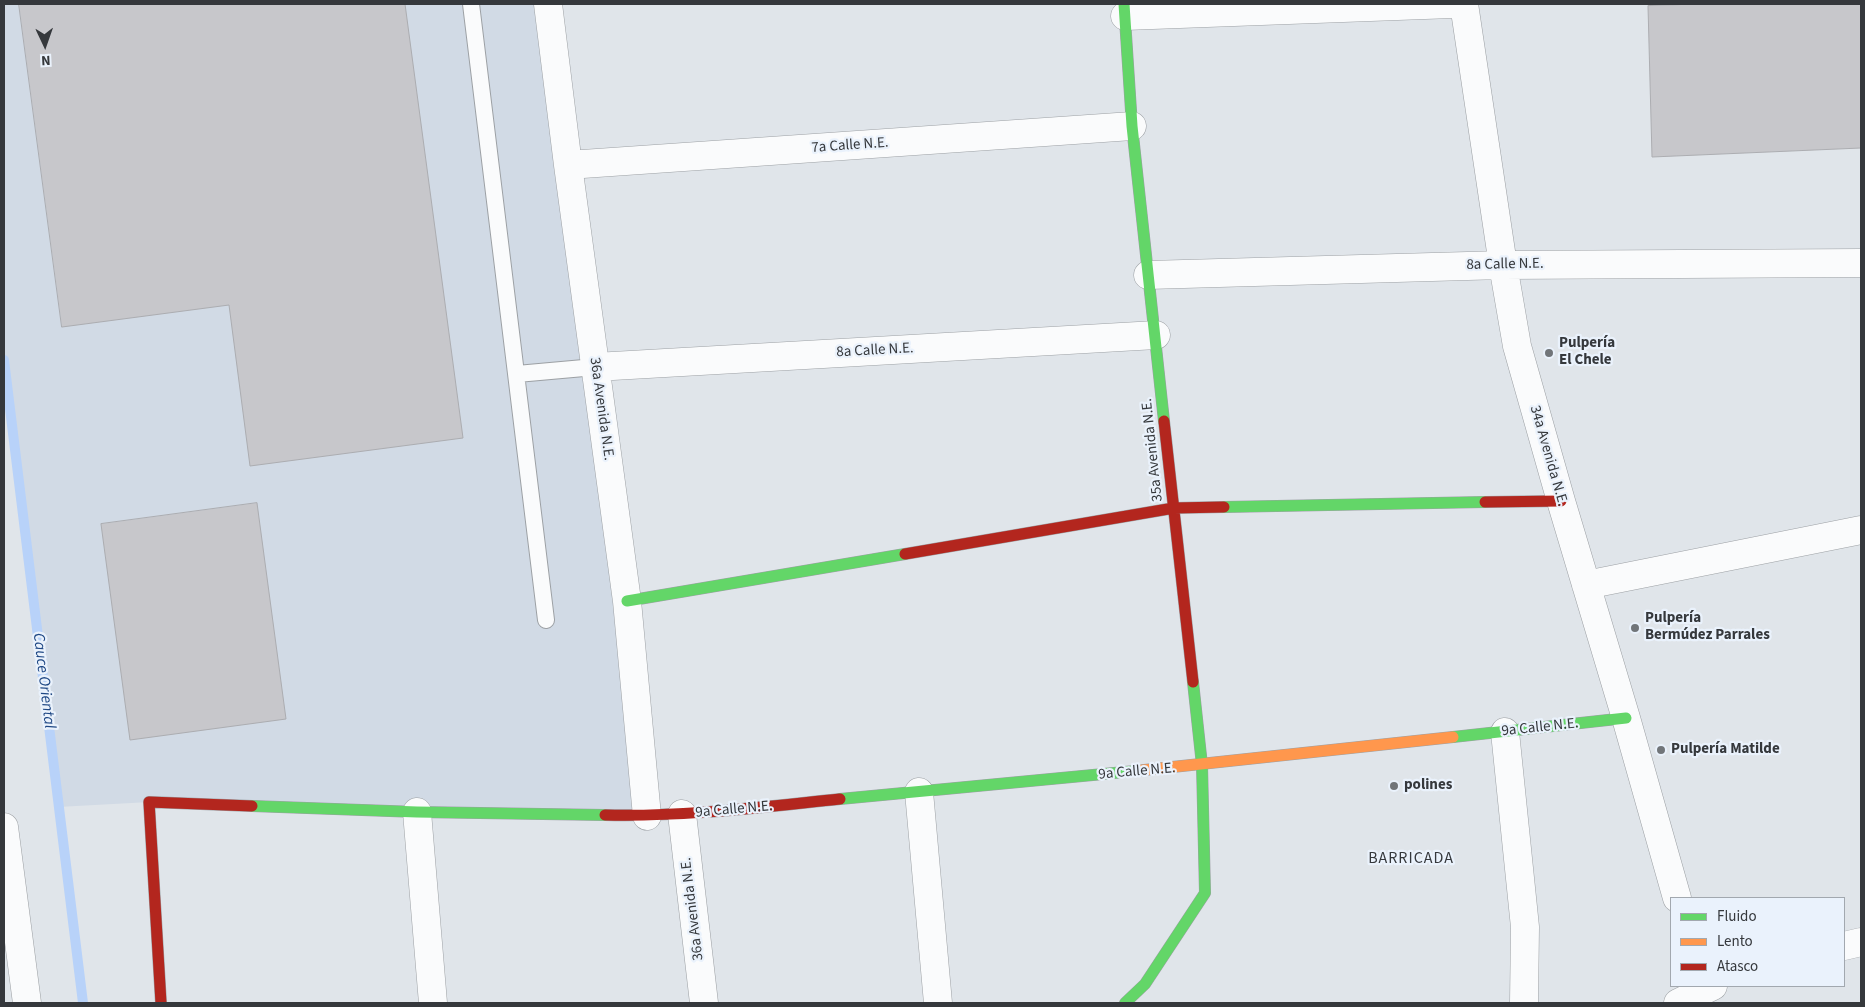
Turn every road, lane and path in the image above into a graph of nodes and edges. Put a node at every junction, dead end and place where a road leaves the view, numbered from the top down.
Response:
1 (471, 4) edge
2 (548, 4) edge
3 (1452, 4) edge
4 (1464, 4) edge
5 (1125, 10) edge
6 (1132, 126) junction
7 (568, 165) junction
8 (1861, 263) edge
9 (1503, 265) junction
10 (1148, 275) junction
11 (1156, 335) junction
12 (595, 367) junction
13 (517, 374) junction
14 (1560, 501) junction
15 (1174, 508) junction
16 (1861, 530) edge
17 (1586, 585) junction
18 (626, 600) junction
19 (546, 620) dead end
20 (1626, 718) junction
21 (1505, 732) junction
22 (1202, 766) junction
23 (919, 792) junction
24 (416, 812) junction
25 (682, 814) junction
26 (647, 816) junction
27 (4, 827) edge
28 (1677, 897) edge
29 (1861, 942) edge
30 (1845, 946) edge
31 (1706, 991) edge
32 (27, 1003) edge
33 (161, 1003) edge
34 (433, 1003) edge
35 (704, 1003) edge
36 (938, 1003) edge
37 (1125, 1003) edge
38 (1524, 1003) edge
39 (1678, 1003) edge

1 - 13 lane
2 - 7 street, 36a Avenida N.E.
3 - 5 street
4 - 9 street, 34a Avenida N.E.
5 - 6 street, 35a Avenida N.E.
6 - 7 street, 7a Calle N.E.
6 - 10 street, 35a Avenida N.E.
7 - 12 street, 36a Avenida N.E.
8 - 9 street, 8a Calle N.E.
9 - 10 street, 8a Calle N.E.
9 - 14 street, 34a Avenida N.E.
10 - 11 street, 35a Avenida N.E.
11 - 12 street, 8a Calle N.E.
11 - 15 street, 35a Avenida N.E.
12 - 13 lane
12 - 18 street, 36a Avenida N.E.
13 - 19 lane
14 - 15 street
14 - 17 street, 34a Avenida N.E.
15 - 18 street
15 - 22 street, 35a Avenida N.E.
16 - 17 street
17 - 20 street, 34a Avenida N.E.
18 - 26 street, 36a Avenida N.E.
20 - 21 street, 9a Calle N.E.
20 - 28 street, 34a Avenida N.E.
21 - 22 street, 9a Calle N.E.
21 - 38 street
22 - 23 street, 9a Calle N.E.
22 - 37 street, 35a Avenida N.E.
23 - 25 street, 9a Calle N.E.
23 - 36 street
24 - 26 street, 9a Calle N.E.
24 - 33 street, 9a Calle N.E.
24 - 34 street
25 - 26 street, 9a Calle N.E.
25 - 35 street, 36a Avenida N.E.
27 - 32 street
29 - 30 street
31 - 39 street

